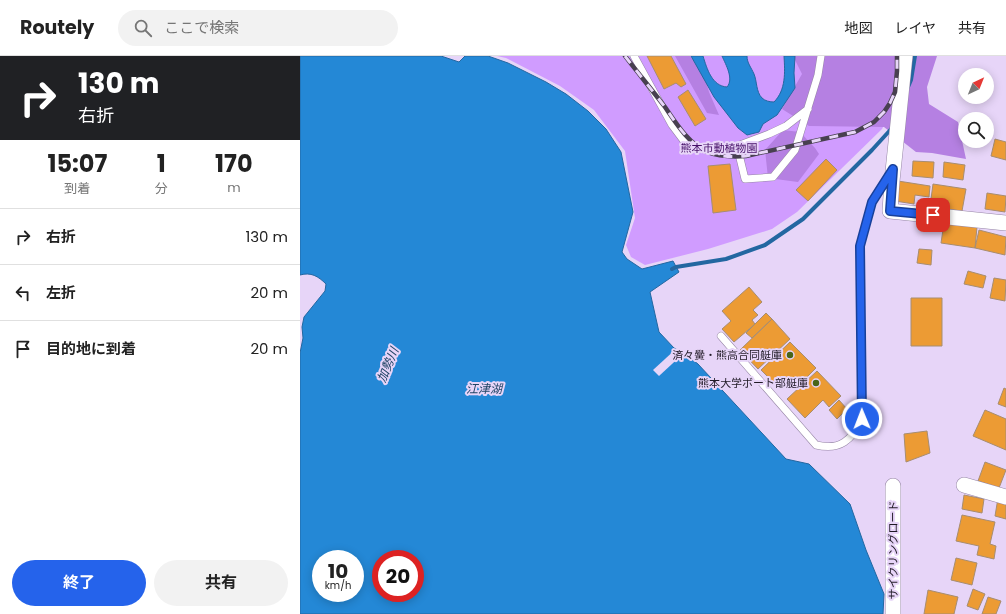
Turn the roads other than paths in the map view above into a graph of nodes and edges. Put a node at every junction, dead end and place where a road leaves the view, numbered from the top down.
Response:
1 (634, 56) edge
2 (821, 56) edge
3 (905, 56) edge
4 (808, 109) junction
5 (737, 146) junction
6 (893, 169) junction
7 (1006, 223) edge
8 (721, 336) dead end
9 (964, 485) dead end
10 (893, 486) dead end
11 (1006, 497) edge
12 (893, 614) edge

1 - 5 lane
2 - 4 lane
3 - 6 street
4 - 5 lane
4 - 5 lane
6 - 7 street
6 - 8 lane
9 - 11 street
10 - 12 street, サイクリングロード

